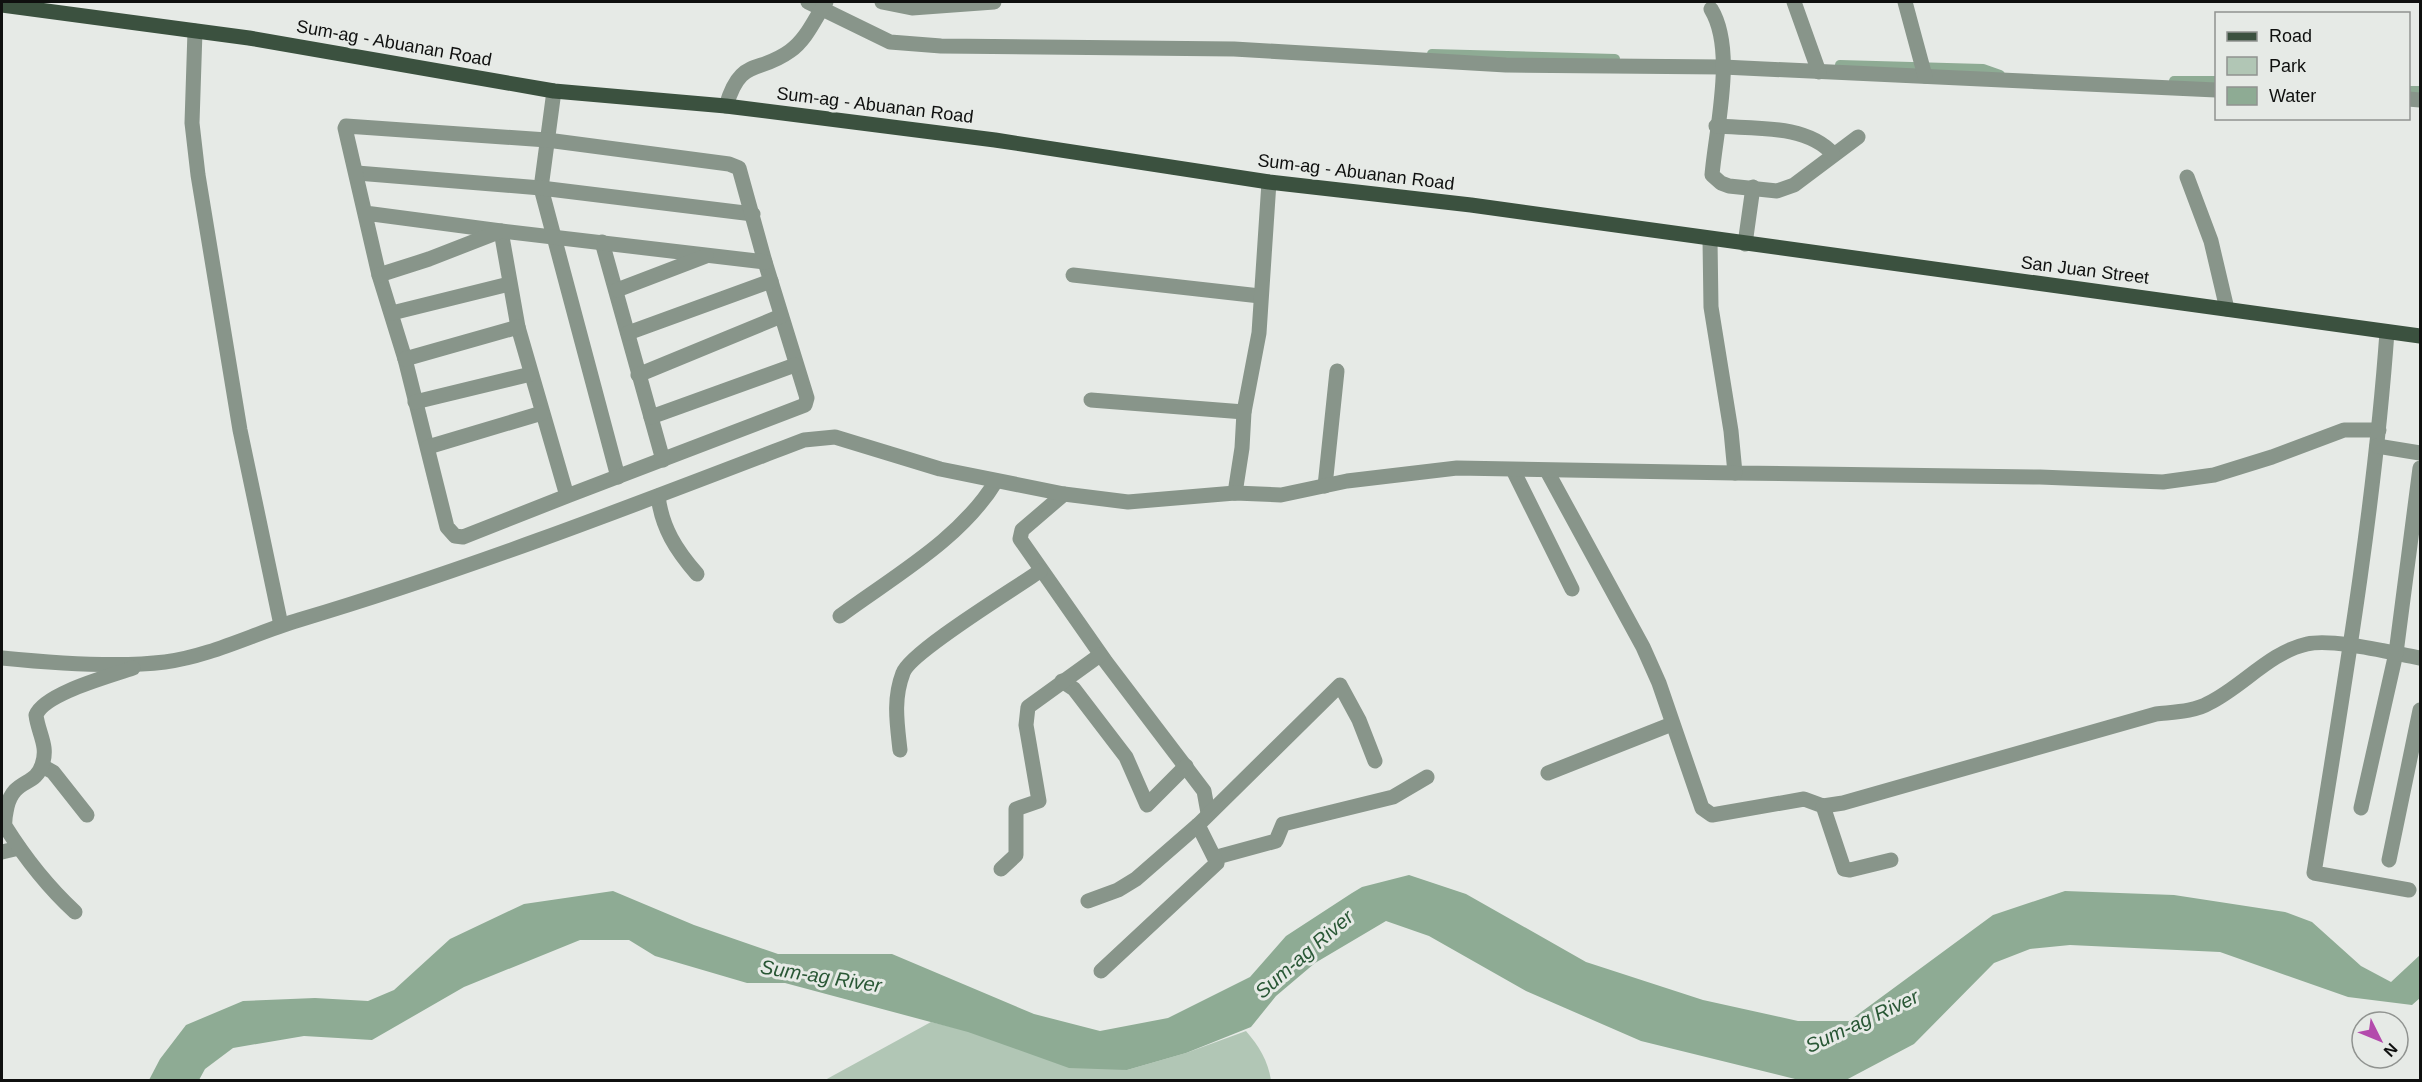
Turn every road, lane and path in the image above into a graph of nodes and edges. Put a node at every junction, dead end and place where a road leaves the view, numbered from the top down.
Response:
1 (882, 2) edge
2 (994, 2) edge
3 (1794, 2) edge
4 (1905, 2) edge
5 (972, 3) edge
6 (819, 4) edge
7 (2, 5) edge
8 (915, 5) edge
9 (1711, 9) dead end
10 (195, 32) junction
11 (1723, 63) junction
12 (1817, 66) junction
13 (1924, 74) junction
14 (2215, 90) edge
15 (554, 91) junction
16 (726, 106) junction
17 (1716, 126) junction
18 (1858, 137) dead end
19 (547, 140) junction
20 (1833, 154) junction
21 (357, 173) junction
22 (2187, 177) dead end
23 (1269, 182) junction
24 (1753, 187) junction
25 (541, 188) junction
26 (365, 213) junction
27 (753, 214) junction
28 (501, 231) junction
29 (552, 236) junction
30 (1710, 240) junction
31 (602, 242) junction
32 (1744, 244) junction
33 (709, 255) junction
34 (765, 262) junction
35 (1073, 274) dead end
36 (379, 276) junction
37 (771, 281) junction
38 (509, 284) junction
39 (617, 290) junction
40 (1260, 296) junction
41 (2227, 309) junction
42 (392, 313) junction
43 (781, 316) junction
44 (518, 327) junction
45 (2387, 332) junction
46 (628, 333) junction
47 (2421, 336) edge
48 (405, 358) junction
49 (795, 365) junction
50 (1337, 371) dead end
51 (531, 374) junction
52 (638, 375) junction
53 (1091, 400) dead end
54 (415, 402) junction
55 (1244, 412) junction
56 (542, 413) junction
57 (651, 417) junction
58 (2379, 430) junction
59 (2377, 446) junction
60 (428, 447) junction
61 (2421, 453) edge
62 (663, 460) junction
63 (2421, 468) edge
64 (1513, 470) junction
65 (1547, 471) junction
66 (1735, 473) junction
67 (618, 477) junction
68 (996, 481) junction
69 (1325, 486) junction
70 (1235, 493) junction
71 (1064, 494) junction
72 (567, 496) junction
73 (658, 496) junction
74 (1040, 571) junction
75 (697, 574) dead end
76 (1572, 589) dead end
77 (840, 616) dead end
78 (281, 625) junction
79 (2350, 647) junction
80 (2396, 653) junction
81 (1100, 655) junction
82 (2, 658) edge
83 (2421, 658) edge
84 (143, 663) junction
85 (1062, 681) junction
86 (2421, 710) edge
87 (1672, 724) junction
88 (900, 750) dead end
89 (1375, 761) dead end
90 (2416, 763) edge
91 (42, 766) junction
92 (1186, 766) junction
93 (1548, 773) dead end
94 (1427, 777) dead end
95 (1823, 806) junction
96 (2361, 808) dead end
97 (87, 815) dead end
98 (1203, 819) junction
99 (19, 848) junction
100 (2, 852) edge
101 (1216, 857) junction
102 (1891, 860) dead end
103 (2389, 860) dead end
104 (1001, 869) dead end
105 (2409, 890) dead end
106 (1088, 901) dead end
107 (75, 912) dead end
108 (1101, 971) dead end

1 - 8 street
2 - 5 street
3 - 12 street
4 - 13 street
5 - 8 street
6 - 11 street
6 - 16 street
7 - 10 main road, Sum-ag - Abuanan Road
9 - 11 street
10 - 15 main road, Sum-ag - Abuanan Road
10 - 78 street
11 - 12 street
11 - 17 street
12 - 13 street
13 - 14 street
15 - 16 main road, Sum-ag - Abuanan Road
15 - 19 street
16 - 23 main road, Sum-ag - Abuanan Road
17 - 20 street
17 - 24 street
18 - 20 street
19 - 21 street
19 - 25 street
19 - 27 street
20 - 24 street
21 - 25 street
21 - 26 street
22 - 41 street
23 - 30 main road, Sum-ag - Abuanan Road
23 - 40 street
24 - 32 street
25 - 27 street
25 - 29 street
26 - 28 street
26 - 36 street
27 - 34 street
28 - 29 street
28 - 36 street
28 - 38 street
29 - 31 street
29 - 67 street
30 - 32 main road, Sum-ag - Abuanan Road
30 - 66 street
31 - 33 street
31 - 39 street
32 - 41 main road, San Juan Street
33 - 34 street
33 - 39 street
34 - 37 street
35 - 40 street
36 - 42 street
37 - 43 street
37 - 46 street
38 - 42 street
38 - 44 street
39 - 46 street
40 - 55 street
41 - 45 main road, San Juan Street
42 - 48 street
43 - 49 street
43 - 52 street
44 - 48 street
44 - 51 street
45 - 47 main road, San Juan Street
45 - 58 street
46 - 52 street
48 - 54 street
49 - 57 street
49 - 62 street
50 - 69 street
51 - 54 street
51 - 56 street
52 - 57 street
53 - 55 street
54 - 60 street
55 - 70 street
56 - 60 street
56 - 72 street
57 - 62 street
58 - 59 street
58 - 66 street
59 - 61 street
59 - 79 street
60 - 72 street
62 - 67 street
63 - 80 street
64 - 65 street
64 - 69 street
64 - 76 street
65 - 66 street
65 - 87 street
67 - 72 street
68 - 71 street
68 - 73 street
68 - 77 street
69 - 70 street
70 - 71 street
71 - 74 street
73 - 75 street
73 - 78 street
74 - 81 street
74 - 88 street
78 - 84 street
79 - 80 street
79 - 95 street
79 - 105 street
80 - 83 street
80 - 96 street
81 - 85 street
81 - 92 street
82 - 84 street
84 - 91 street
85 - 92 street
85 - 104 street
86 - 90 street
87 - 93 street
87 - 95 street
89 - 98 street
90 - 103 street
91 - 97 street
91 - 99 street
92 - 98 street
94 - 101 street
95 - 102 street
98 - 101 street
98 - 106 street
99 - 100 street
99 - 107 street
101 - 108 street

